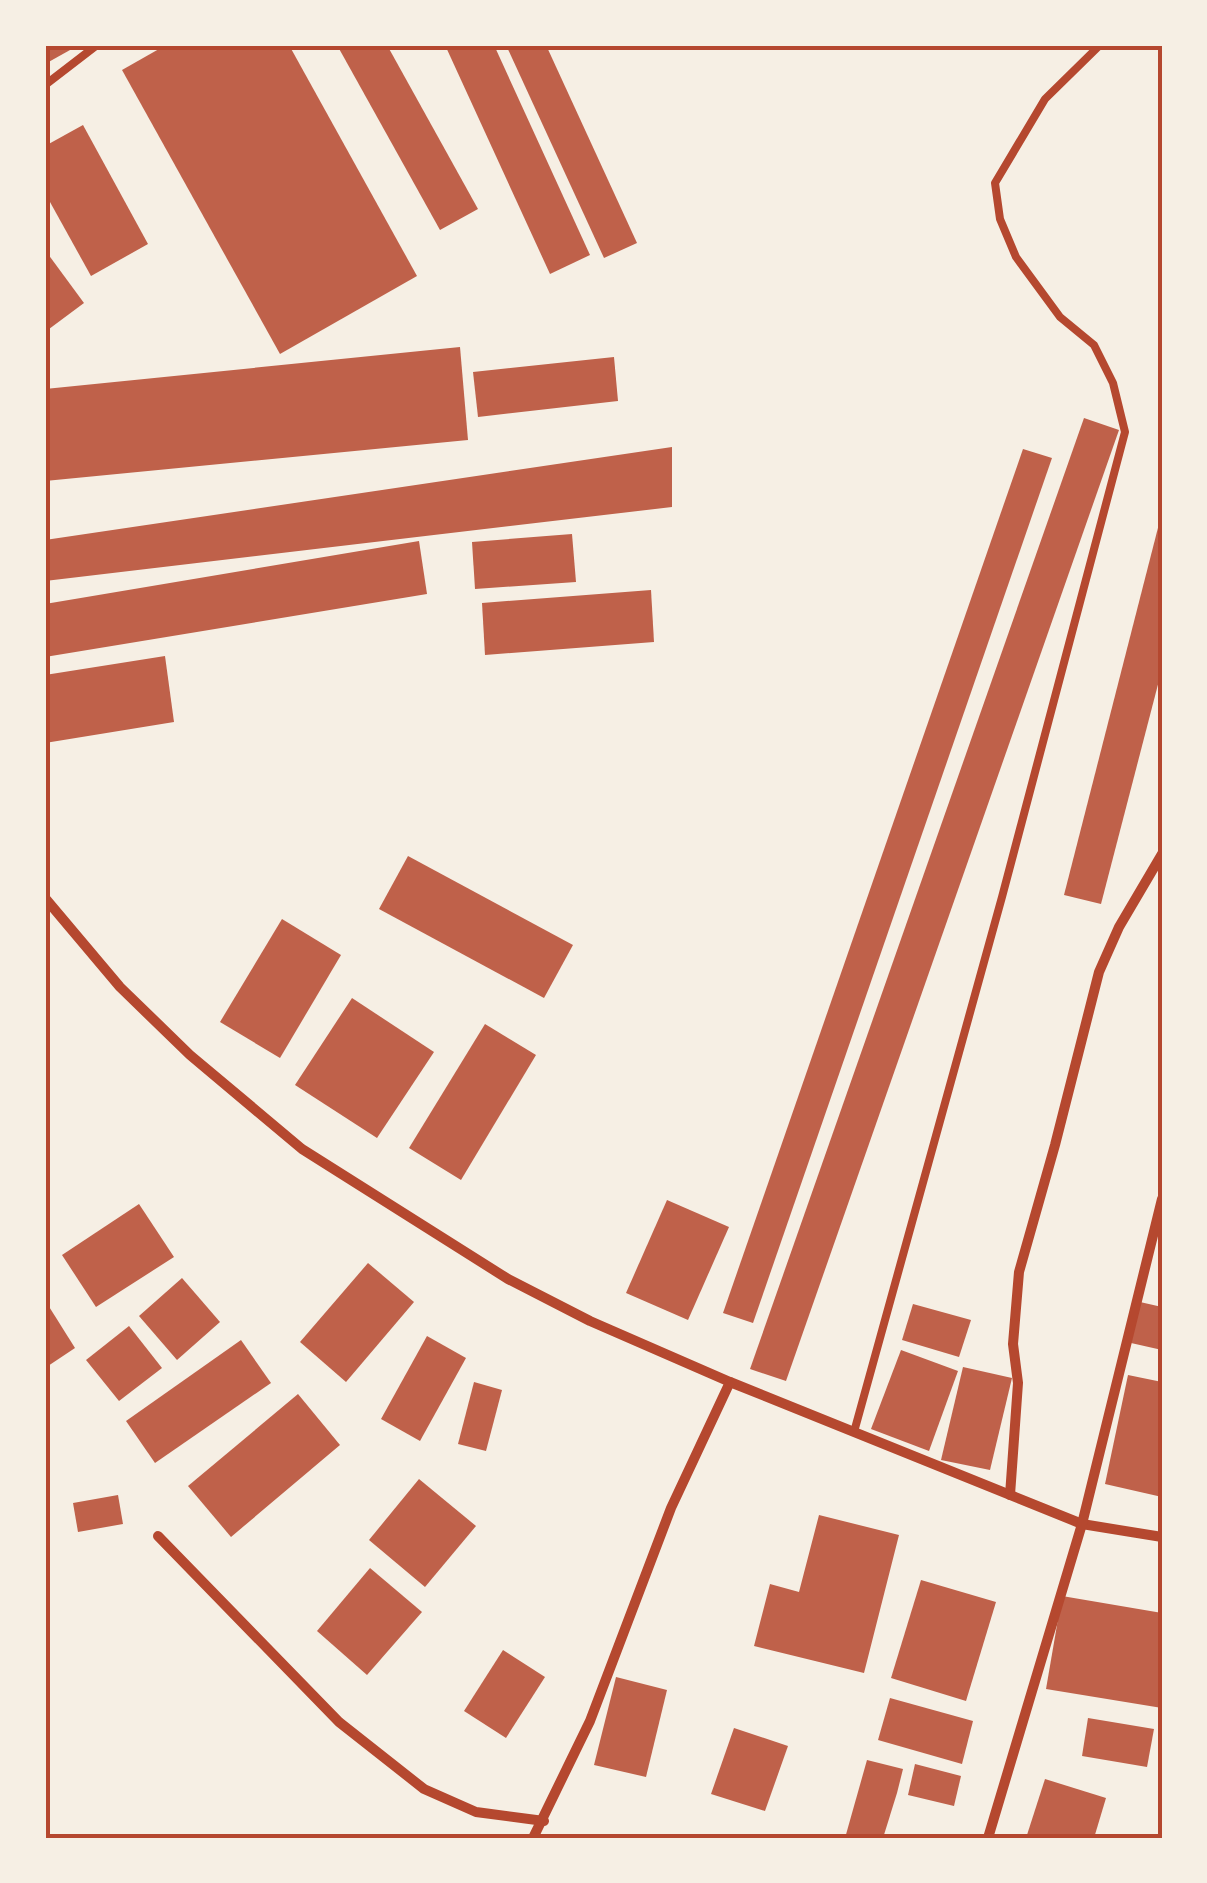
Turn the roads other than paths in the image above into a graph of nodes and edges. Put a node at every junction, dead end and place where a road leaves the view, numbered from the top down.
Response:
1 (97, 45) edge
2 (1100, 45) edge
3 (45, 85) edge
4 (1162, 854) edge
5 (45, 898) edge
6 (1162, 1199) edge
7 (730, 1382) junction
8 (854, 1432) junction
9 (1010, 1495) junction
10 (1082, 1524) junction
11 (158, 1536) dead end
12 (1162, 1536) edge
13 (544, 1820) junction
14 (533, 1838) edge
15 (988, 1838) edge

1 - 3 lane
2 - 8 lane
4 - 9 street
5 - 7 street
6 - 10 street
7 - 8 street
7 - 13 street
8 - 9 street
9 - 10 street
10 - 12 street
10 - 15 street
11 - 13 street
13 - 14 street

